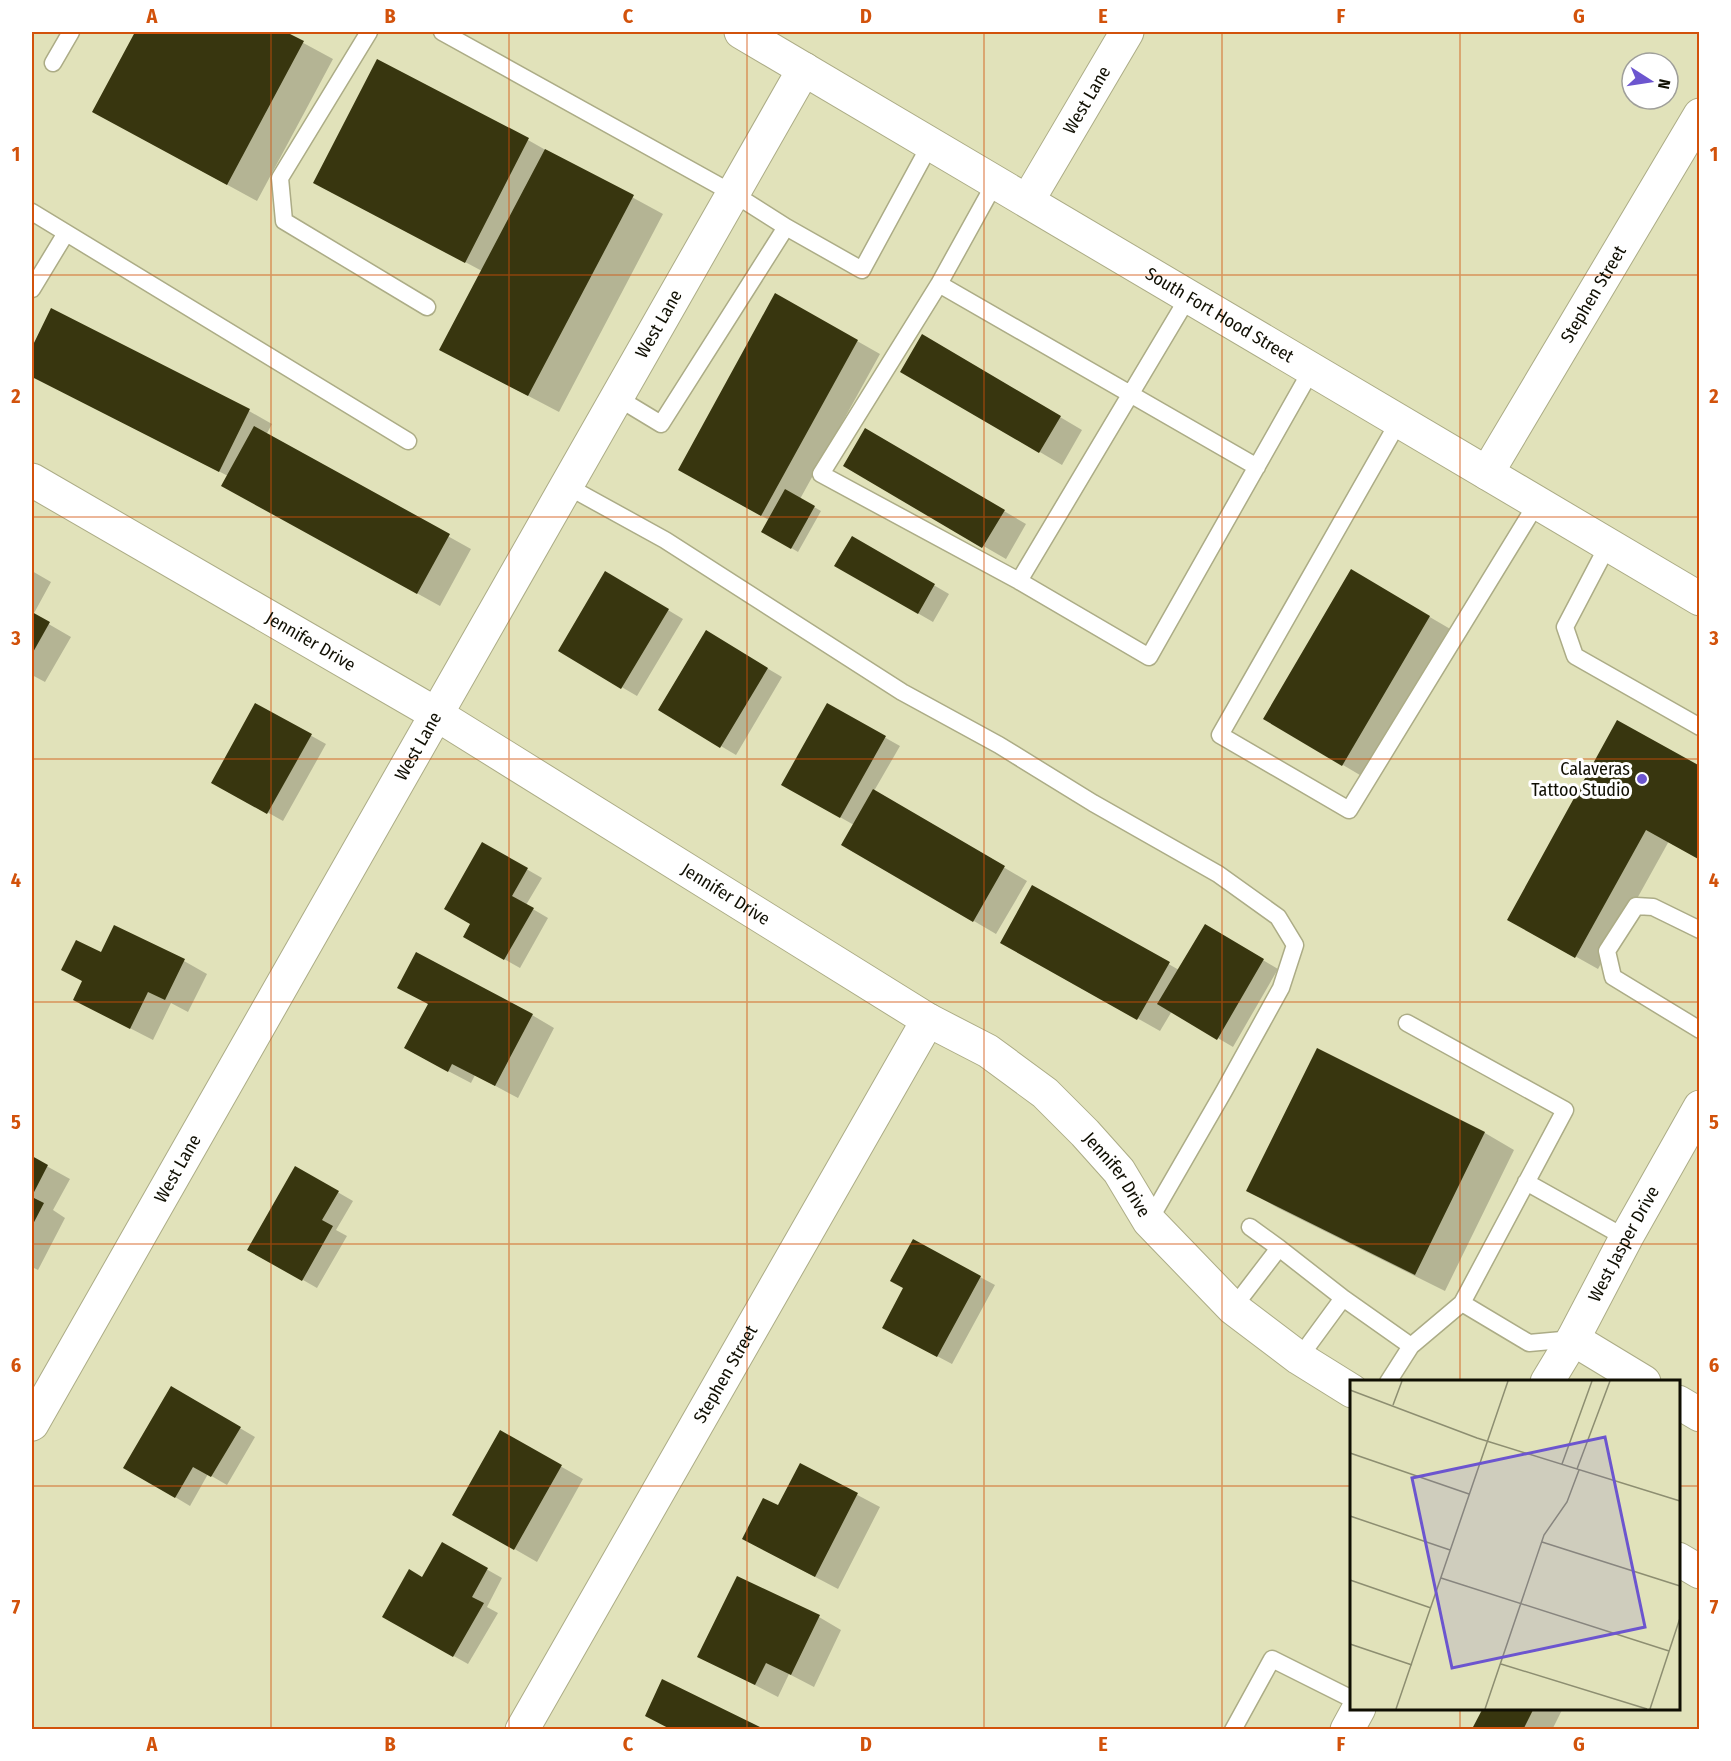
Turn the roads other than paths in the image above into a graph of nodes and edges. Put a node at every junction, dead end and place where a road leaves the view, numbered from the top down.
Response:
1 (71, 32) edge
2 (369, 32) edge
3 (442, 32) edge
4 (741, 32) edge
5 (1127, 32) edge
6 (53, 63) dead end
7 (804, 69) junction
8 (1700, 115) edge
9 (931, 143) junction
10 (996, 181) junction
11 (734, 194) junction
12 (1028, 200) junction
13 (32, 212) edge
14 (786, 227) junction
15 (66, 233) junction
16 (939, 284) junction
17 (32, 289) edge
18 (1189, 296) junction
19 (427, 307) dead end
20 (1312, 369) junction
21 (1130, 395) junction
22 (618, 398) junction
23 (1399, 421) junction
24 (408, 441) dead end
25 (1257, 467) junction
26 (1487, 473) junction
27 (32, 480) edge
28 (567, 486) junction
29 (1537, 503) junction
30 (1608, 545) junction
31 (1019, 581) junction
32 (1700, 599) edge
33 (436, 714) junction
34 (1700, 727) edge
35 (1700, 930) edge
36 (928, 1020) junction
37 (1407, 1023) dead end
38 (1700, 1030) edge
39 (1700, 1107) edge
40 (1526, 1182) junction
41 (1149, 1221) junction
42 (1250, 1227) dead end
43 (1626, 1238) junction
44 (1279, 1248) junction
45 (1343, 1298) junction
46 (1462, 1303) junction
47 (1233, 1308) junction
48 (1573, 1339) junction
49 (1411, 1346) junction
50 (1299, 1358) junction
51 (1389, 1380) edge
52 (1548, 1380) edge
53 (1641, 1380) edge
54 (1350, 1390) edge
55 (1680, 1403) edge
56 (1700, 1415) edge
57 (32, 1424) edge
58 (1680, 1560) edge
59 (1700, 1572) edge
60 (1350, 1698) edge
61 (1358, 1710) edge
62 (522, 1730) edge
63 (1233, 1730) edge
64 (1347, 1730) edge

1 - 6 lane
2 - 19 lane
3 - 11 lane
4 - 7 main road, South Fort Hood Street
5 - 12 main road, West Lane
7 - 9 main road, South Fort Hood Street
7 - 11 main road, West Lane
8 - 26 main road, Stephen Street
9 - 10 main road, South Fort Hood Street
9 - 14 lane
10 - 12 main road, South Fort Hood Street
10 - 16 lane
11 - 14 lane
11 - 22 main road, West Lane
12 - 18 main road, South Fort Hood Street
13 - 15 lane
14 - 22 lane
15 - 17 lane
15 - 24 lane
16 - 21 lane
16 - 31 lane
18 - 20 main road, South Fort Hood Street
18 - 21 lane
20 - 23 main road, South Fort Hood Street
20 - 25 lane
21 - 25 lane
21 - 31 lane
22 - 28 main road, West Lane
23 - 26 main road, South Fort Hood Street
23 - 29 lane
25 - 31 lane
26 - 29 main road, South Fort Hood Street
27 - 33 main road, Jennifer Drive
28 - 33 main road, West Lane
28 - 41 lane
29 - 30 main road, South Fort Hood Street
30 - 32 main road, South Fort Hood Street
30 - 34 lane
33 - 36 main road, Jennifer Drive
33 - 57 main road, West Lane
35 - 38 lane
36 - 41 main road, Jennifer Drive
36 - 62 main road, Stephen Street
37 - 40 lane
39 - 43 main road, West Jasper Drive
40 - 43 lane
40 - 46 lane
41 - 47 main road, Jennifer Drive
42 - 44 lane
43 - 48 main road, West Jasper Drive
44 - 45 lane
44 - 47 lane
45 - 49 lane
45 - 50 lane
46 - 48 lane
46 - 49 lane
47 - 50 main road, Jennifer Drive
48 - 52 main road, West Jasper Drive
48 - 53 main road
49 - 51 lane
50 - 54 main road, Jennifer Drive
55 - 56 main road
58 - 59 main road
60 - 63 lane
61 - 64 main road

